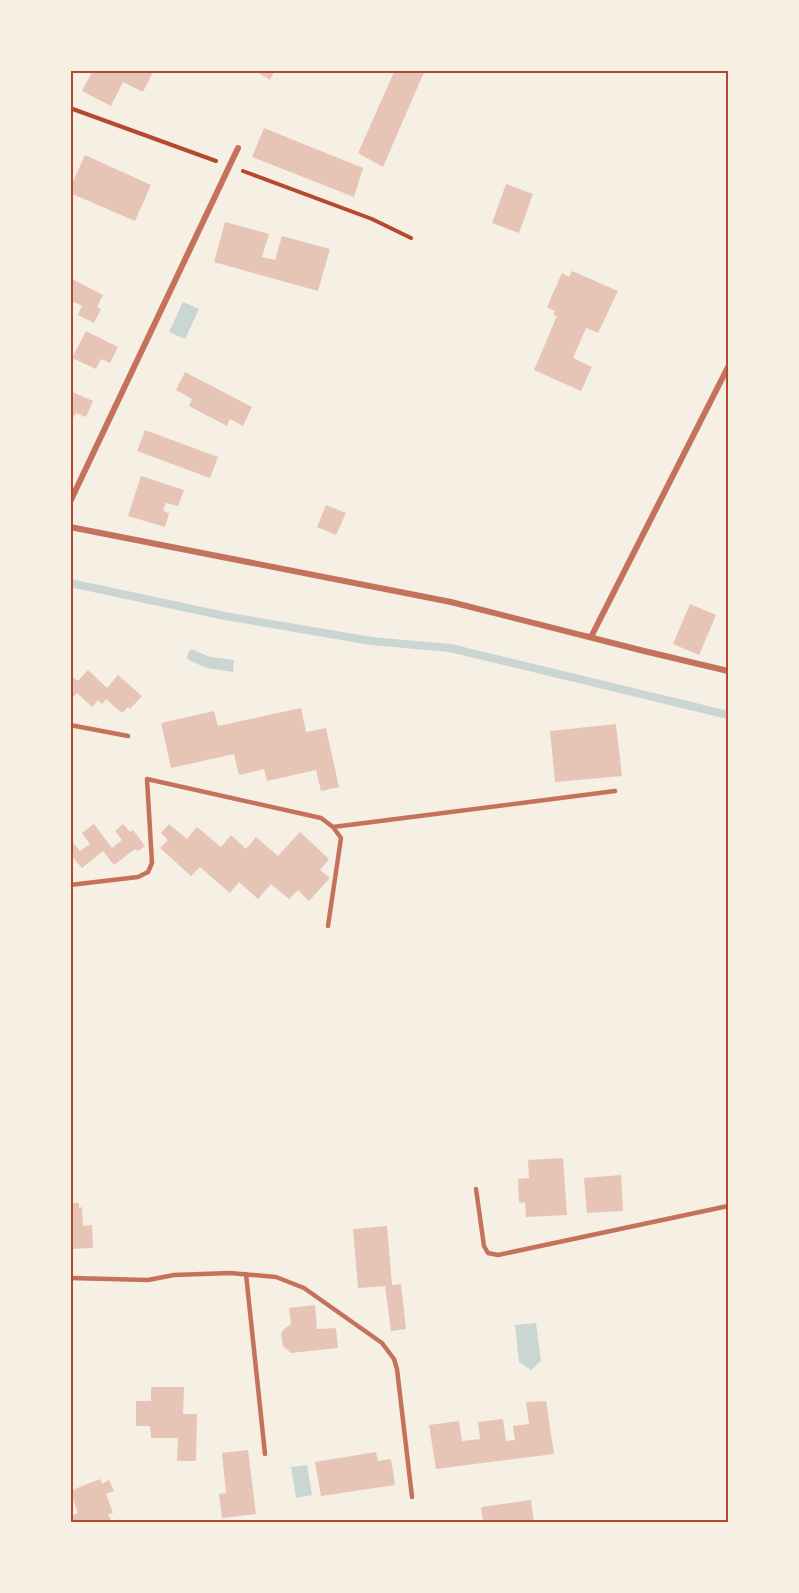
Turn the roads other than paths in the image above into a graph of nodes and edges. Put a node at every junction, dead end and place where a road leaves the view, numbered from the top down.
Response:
1 (238, 148) dead end
2 (729, 367) edge
3 (70, 502) edge
4 (70, 526) edge
5 (591, 637) junction
6 (729, 671) edge
7 (70, 725) edge
8 (128, 736) dead end
9 (615, 791) dead end
10 (333, 827) junction
11 (70, 885) edge
12 (328, 926) dead end
13 (476, 1189) dead end
14 (729, 1206) edge
15 (246, 1274) junction
16 (70, 1278) edge
17 (265, 1454) dead end
18 (412, 1497) dead end

1 - 3 street
2 - 5 street
4 - 5 street
5 - 6 street
7 - 8 lane
9 - 10 lane
10 - 11 lane
10 - 12 lane
13 - 14 lane
15 - 16 lane
15 - 17 lane
15 - 18 lane

